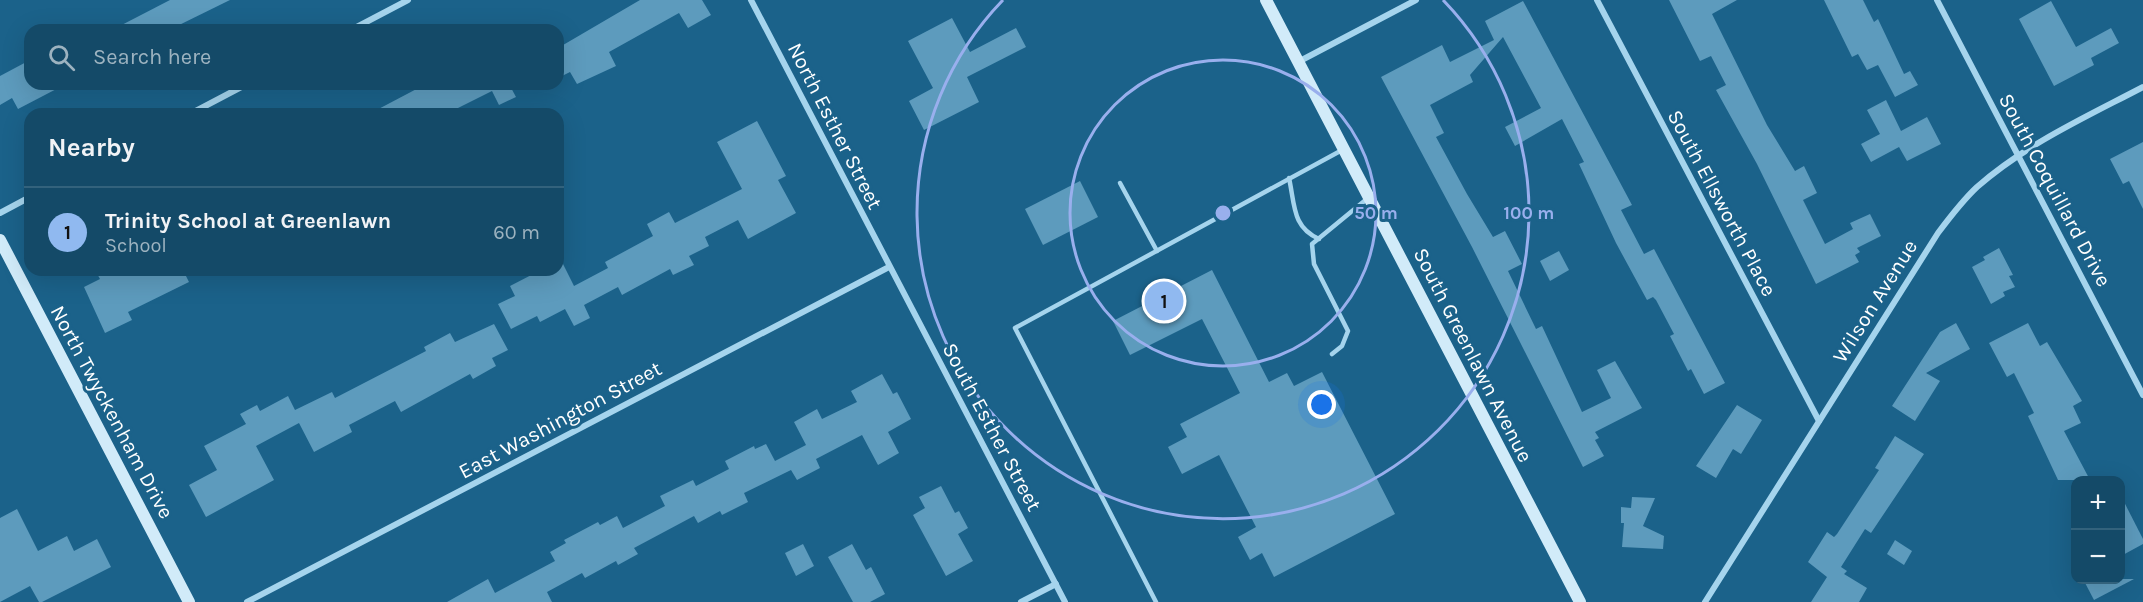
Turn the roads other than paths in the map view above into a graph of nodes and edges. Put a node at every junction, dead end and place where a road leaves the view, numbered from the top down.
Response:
1 (408, 0) edge
2 (751, 0) edge
3 (1266, 0) edge
4 (1416, 0) edge
5 (1596, 0) edge
6 (1937, 0) edge
7 (362, 24) edge
8 (1298, 62) junction
9 (2143, 87) edge
10 (236, 90) edge
11 (201, 108) edge
12 (1344, 149) junction
13 (2018, 156) junction
14 (1289, 178) junction
15 (1120, 183) dead end
16 (1370, 197) junction
17 (24, 200) edge
18 (0, 213) edge
19 (1319, 239) junction
20 (0, 240) edge
21 (1157, 250) junction
22 (889, 267) junction
23 (1332, 354) dead end
24 (2143, 395) edge
25 (1819, 421) junction
26 (1056, 584) junction
27 (189, 602) edge
28 (247, 602) edge
29 (1022, 602) edge
30 (1065, 602) edge
31 (1156, 602) edge
32 (1580, 602) edge
33 (1705, 602) edge

1 - 7 street
2 - 22 street, North Esther Street
3 - 8 street, South Greenlawn Avenue
4 - 8 street
5 - 25 street, South Ellsworth Place
6 - 13 street, South Coquillard Drive
8 - 12 street, South Greenlawn Avenue
9 - 13 street, Wilson Avenue
10 - 11 street
12 - 14 lane
12 - 16 street, South Greenlawn Avenue
13 - 24 street, South Coquillard Drive
13 - 25 street, Wilson Avenue
14 - 19 lane
14 - 21 lane
15 - 21 lane
16 - 19 lane
16 - 32 street, South Greenlawn Avenue
17 - 18 street
19 - 23 lane
20 - 27 street, North Twyckenham Drive
21 - 31 lane
22 - 26 street, South Esther Street
22 - 28 street, East Washington Street
25 - 33 street, Wilson Avenue
26 - 29 street
26 - 30 street, South Esther Street

